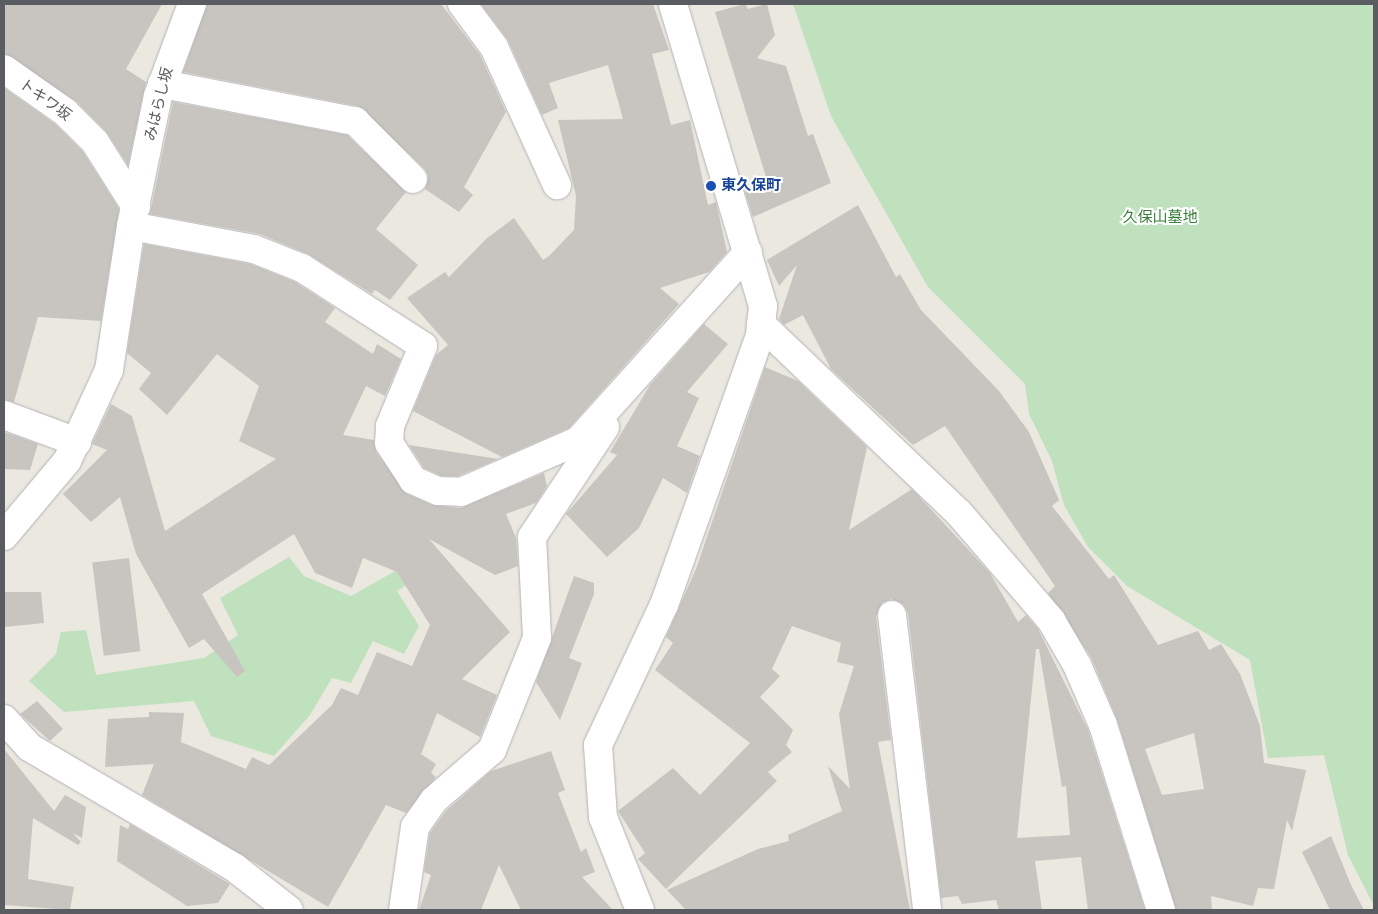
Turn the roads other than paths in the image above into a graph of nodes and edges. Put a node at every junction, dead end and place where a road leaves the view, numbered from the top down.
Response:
1 (192, 4) edge
2 (462, 4) edge
3 (673, 4) edge
4 (4, 69) edge
5 (162, 84) junction
6 (413, 179) dead end
7 (557, 185) dead end
8 (134, 216) junction
9 (748, 252) junction
10 (761, 324) junction
11 (612, 403) junction
12 (4, 415) edge
13 (77, 442) junction
14 (4, 536) edge
15 (892, 616) dead end
16 (4, 719) edge
17 (289, 910) edge
18 (403, 910) edge
19 (640, 910) edge
20 (927, 910) edge
21 (1161, 910) edge

1 - 5 street, みはらし坂
2 - 7 street
3 - 9 street
4 - 8 street, トキワ坂
5 - 6 street
5 - 8 street, みはらし坂
8 - 11 street
8 - 13 street, みはらし坂
9 - 10 street
9 - 11 street
10 - 19 street
10 - 21 street
11 - 18 street
12 - 13 street
13 - 14 street, みはらし坂
15 - 20 street
16 - 17 street

